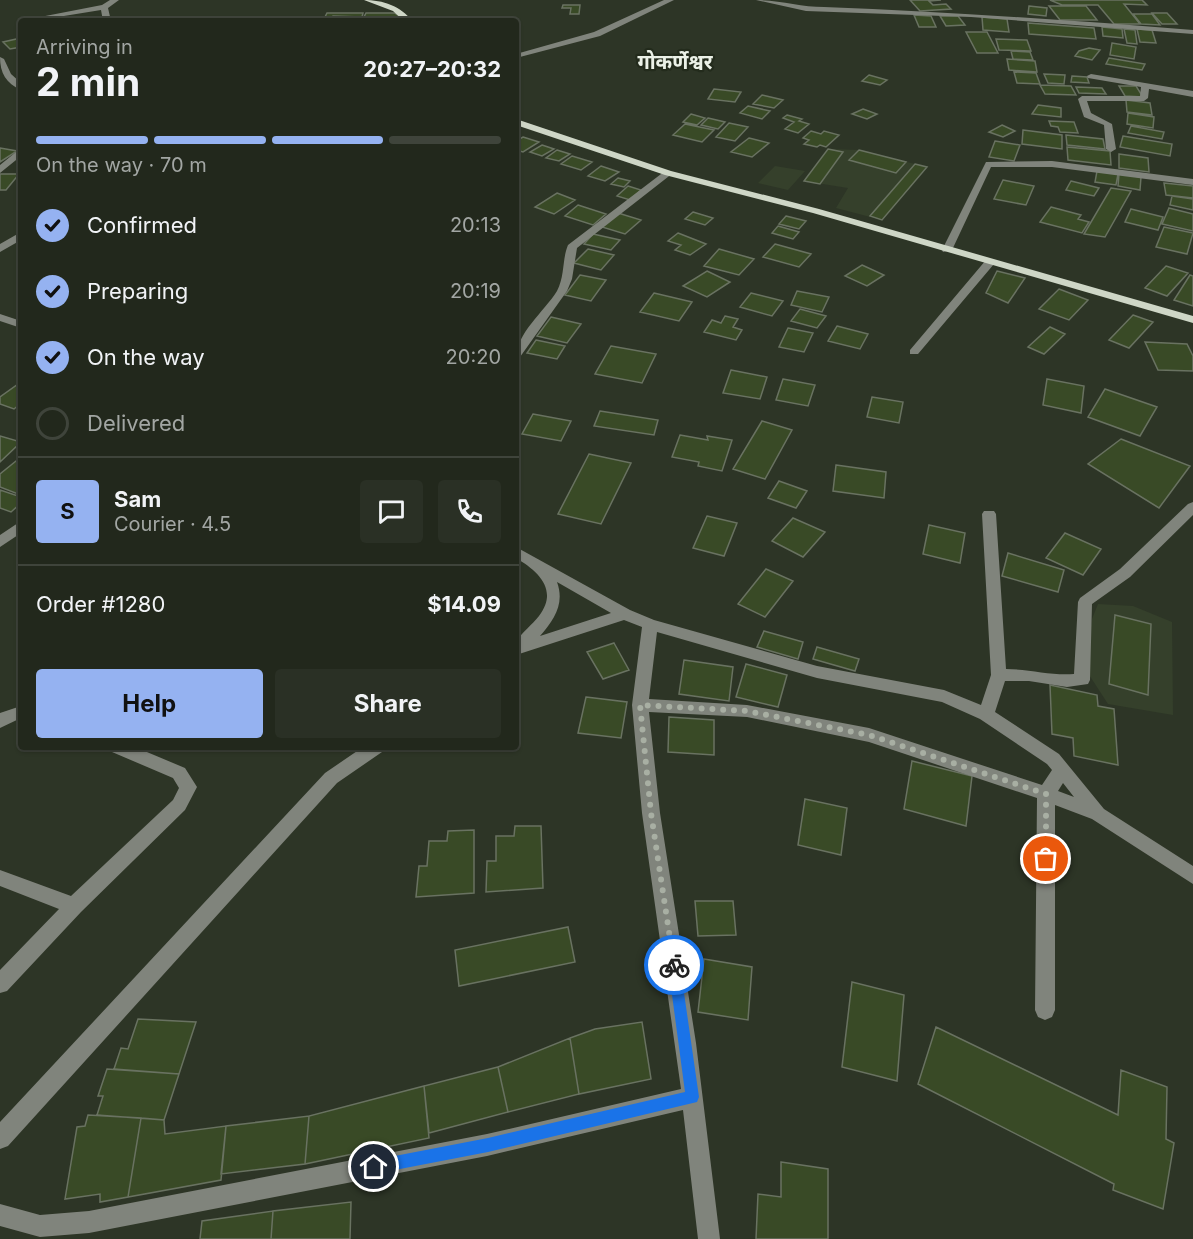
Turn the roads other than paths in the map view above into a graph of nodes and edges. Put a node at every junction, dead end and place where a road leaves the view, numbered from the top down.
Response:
1 (115, 0) edge
2 (368, 0) edge
3 (670, 0) edge
4 (760, 0) edge
5 (104, 8) junction
6 (39, 18) dead end
7 (106, 18) edge
8 (406, 18) edge
9 (1193, 32) edge
10 (519, 55) edge
11 (0, 59) edge
12 (18, 73) edge
13 (1091, 76) dead end
14 (3, 77) edge
15 (18, 85) edge
16 (1145, 85) junction
17 (1193, 94) edge
18 (519, 123) edge
19 (1111, 149) dead end
20 (18, 154) edge
21 (0, 170) edge
22 (668, 172) junction
23 (1193, 182) edge
24 (18, 237) edge
25 (0, 249) edge
26 (947, 250) junction
27 (990, 262) junction
28 (0, 317) edge
29 (1193, 320) edge
30 (18, 324) edge
31 (519, 351) edge
32 (914, 352) dead end
33 (1193, 507) edge
34 (989, 514) dead end
35 (18, 528) edge
36 (0, 542) edge
37 (519, 554) edge
38 (538, 563) junction
39 (625, 614) junction
40 (650, 624) junction
41 (519, 646) edge
42 (519, 647) edge
43 (999, 675) junction
44 (640, 705) junction
45 (18, 712) edge
46 (987, 714) junction
47 (0, 721) edge
48 (125, 750) edge
49 (372, 750) edge
50 (1062, 770) junction
51 (1046, 794) junction
52 (1098, 814) junction
53 (1193, 876) edge
54 (0, 878) edge
55 (74, 906) junction
56 (0, 984) edge
57 (1045, 1010) dead end
58 (692, 1097) junction
59 (0, 1138) edge
60 (0, 1215) edge
61 (709, 1239) edge

1 - 5 street
2 - 8 main road
3 - 10 street
4 - 9 street
5 - 6 street
5 - 7 street
11 - 14 street
12 - 14 street
13 - 16 street
14 - 15 street
16 - 17 street
16 - 19 street
18 - 22 main road
20 - 21 street
22 - 26 main road
22 - 31 street
23 - 26 street
24 - 25 street
26 - 27 main road
27 - 29 main road
27 - 32 street
28 - 30 street
33 - 43 street
34 - 43 street
35 - 36 street
37 - 38 street
38 - 39 street
38 - 41 street
39 - 40 street
39 - 42 street
40 - 44 street
40 - 46 street
43 - 46 street
44 - 51 street
44 - 58 street
45 - 47 street
46 - 50 street
48 - 55 street
49 - 59 street
50 - 51 street
50 - 52 street
51 - 52 street
51 - 57 street
52 - 53 street
54 - 55 street
55 - 56 street
58 - 60 street
58 - 61 street

